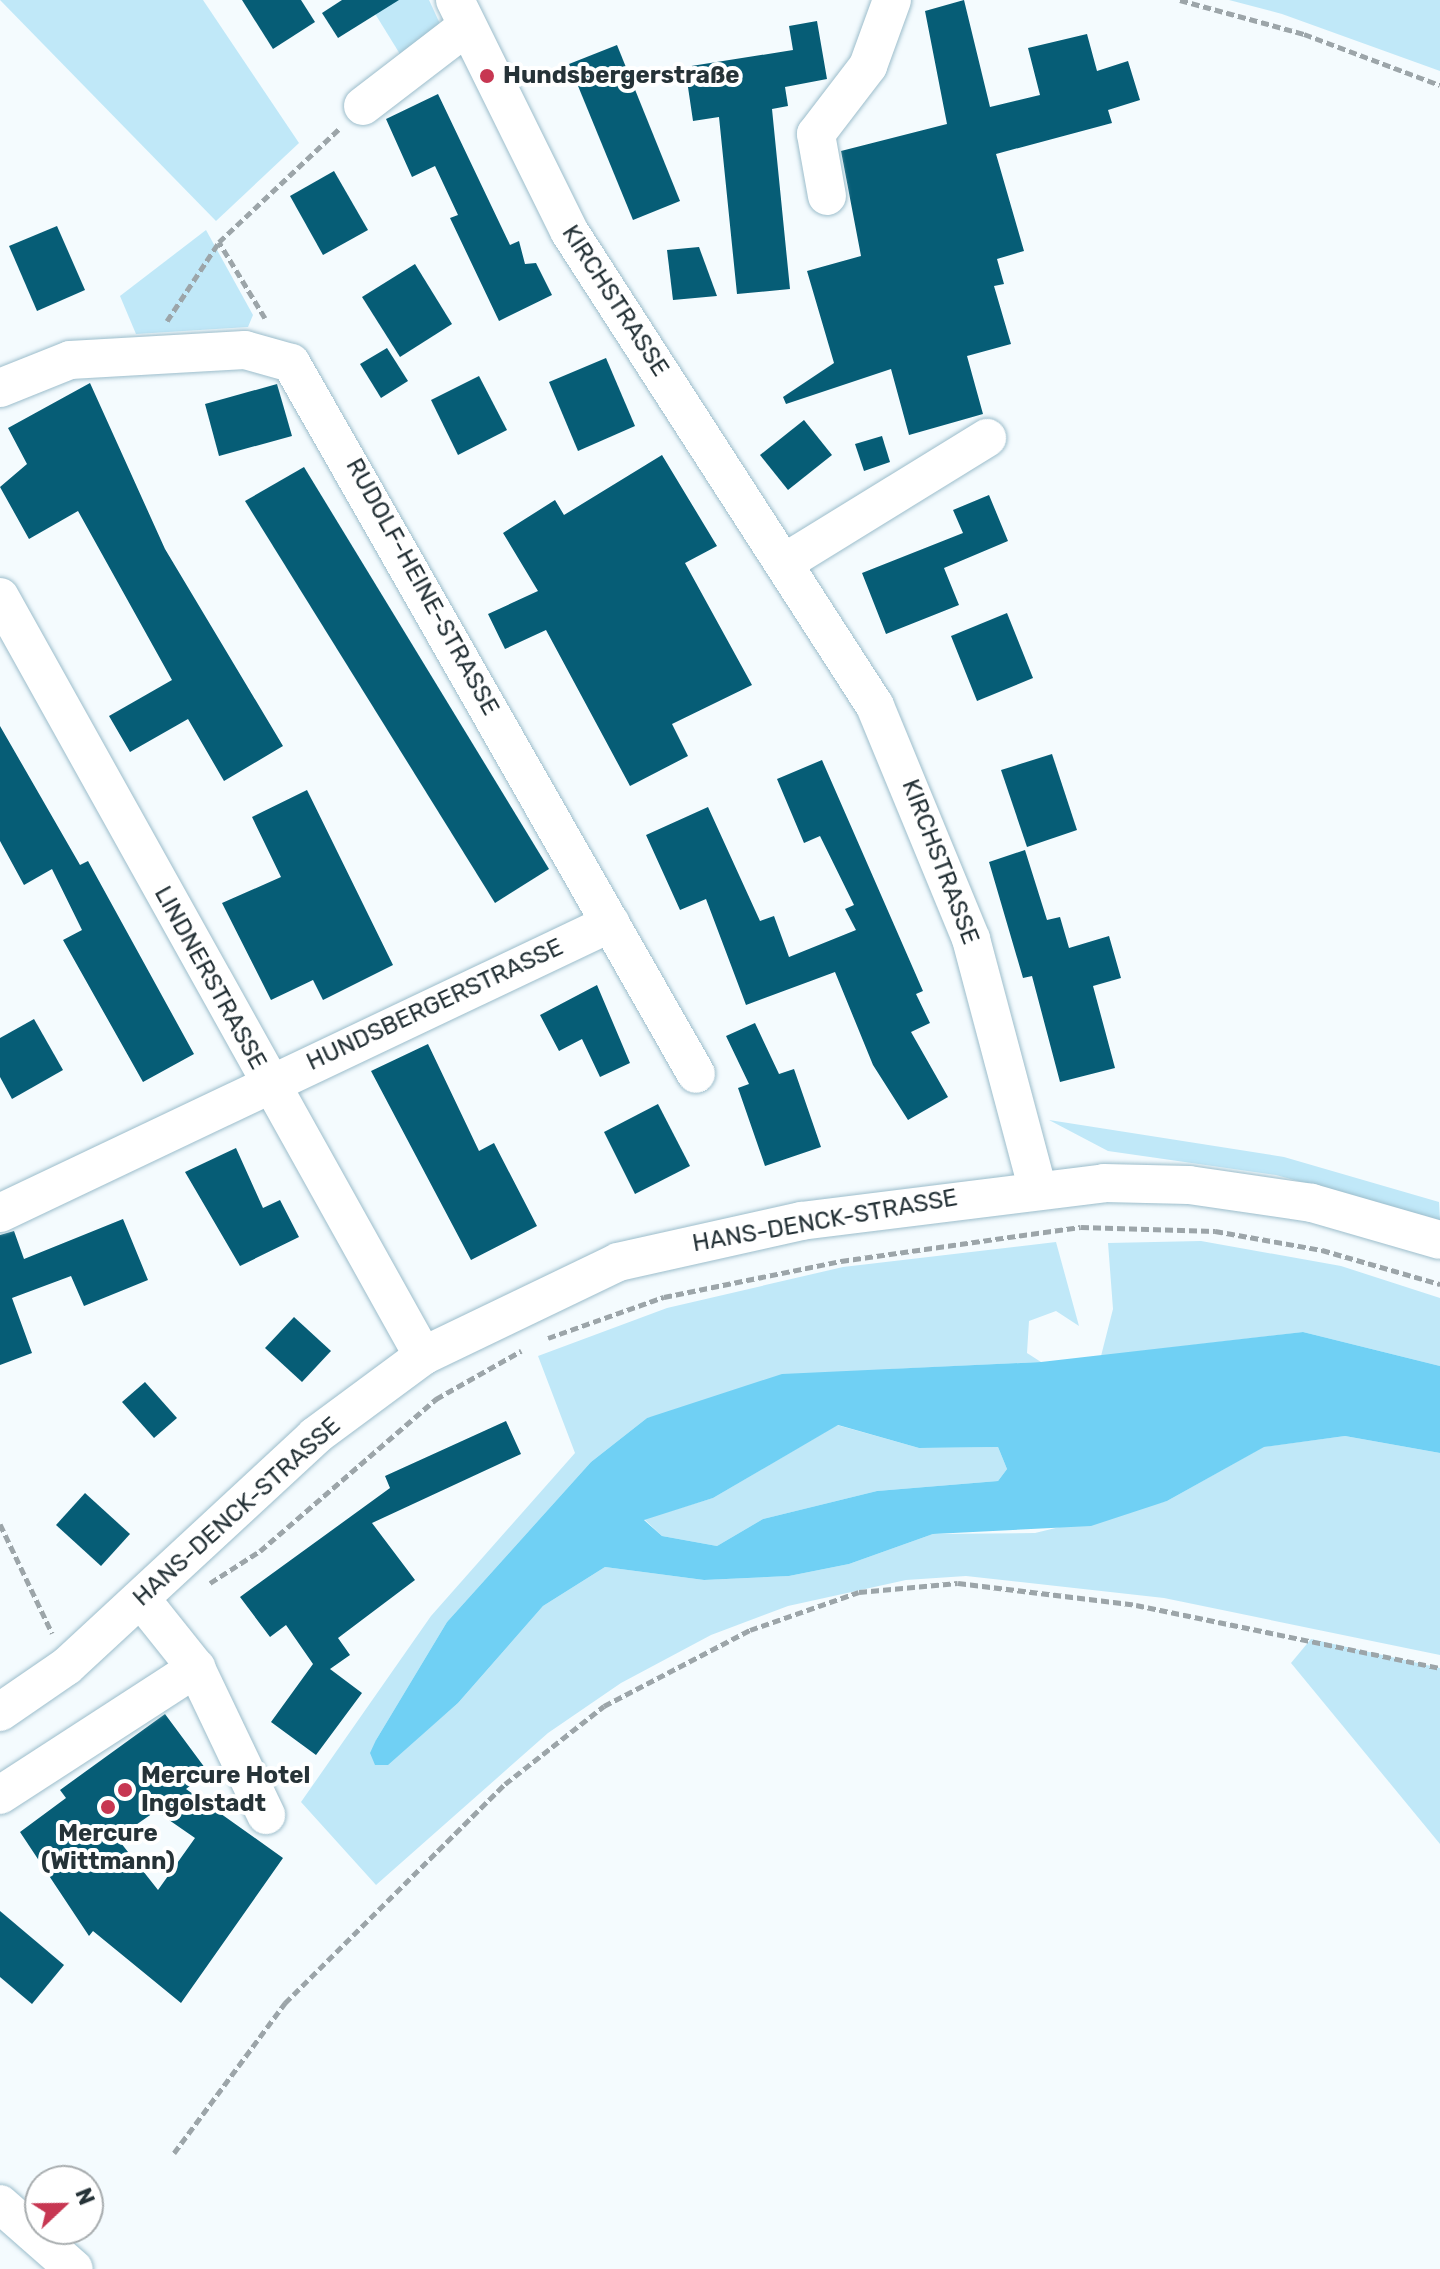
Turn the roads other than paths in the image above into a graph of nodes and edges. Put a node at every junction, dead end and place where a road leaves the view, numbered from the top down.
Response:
1 (892, 0) edge
2 (461, 14) edge
3 (363, 106) road end
4 (827, 196) dead end
5 (0, 388) edge
6 (987, 438) dead end
7 (787, 561) junction
8 (0, 597) edge
9 (611, 923) junction
10 (696, 1074) dead end
11 (268, 1083) junction
12 (1037, 1187) junction
13 (0, 1213) edge
14 (1440, 1240) edge
15 (423, 1356) junction
16 (149, 1609) junction
17 (196, 1668) junction
18 (0, 1712) edge
19 (0, 1795) edge
20 (266, 1815) dead end
21 (0, 2204) edge
22 (74, 2269) edge

1 - 4 street
2 - 3 street, KIRCHSTRASSE
2 - 7 street, KIRCHSTRASSE
5 - 9 street, RUDOLF-HEINE-STRASSE
6 - 7 street
7 - 12 street, KIRCHSTRASSE
8 - 11 street, LINDNERSTRASSE
9 - 10 street, RUDOLF-HEINE-STRASSE
9 - 11 street, HUNDSBERGERSTRASSE
11 - 13 street, HUNDSBERGERSTRASSE
11 - 15 street, LINDNERSTRASSE
12 - 14 street, HANS-DENCK-STRASSE
12 - 15 street, HANS-DENCK-STRASSE
15 - 16 street, HANS-DENCK-STRASSE
16 - 17 street
16 - 18 street, HANS-DENCK-STRASSE
17 - 19 street
17 - 20 street
21 - 22 street

